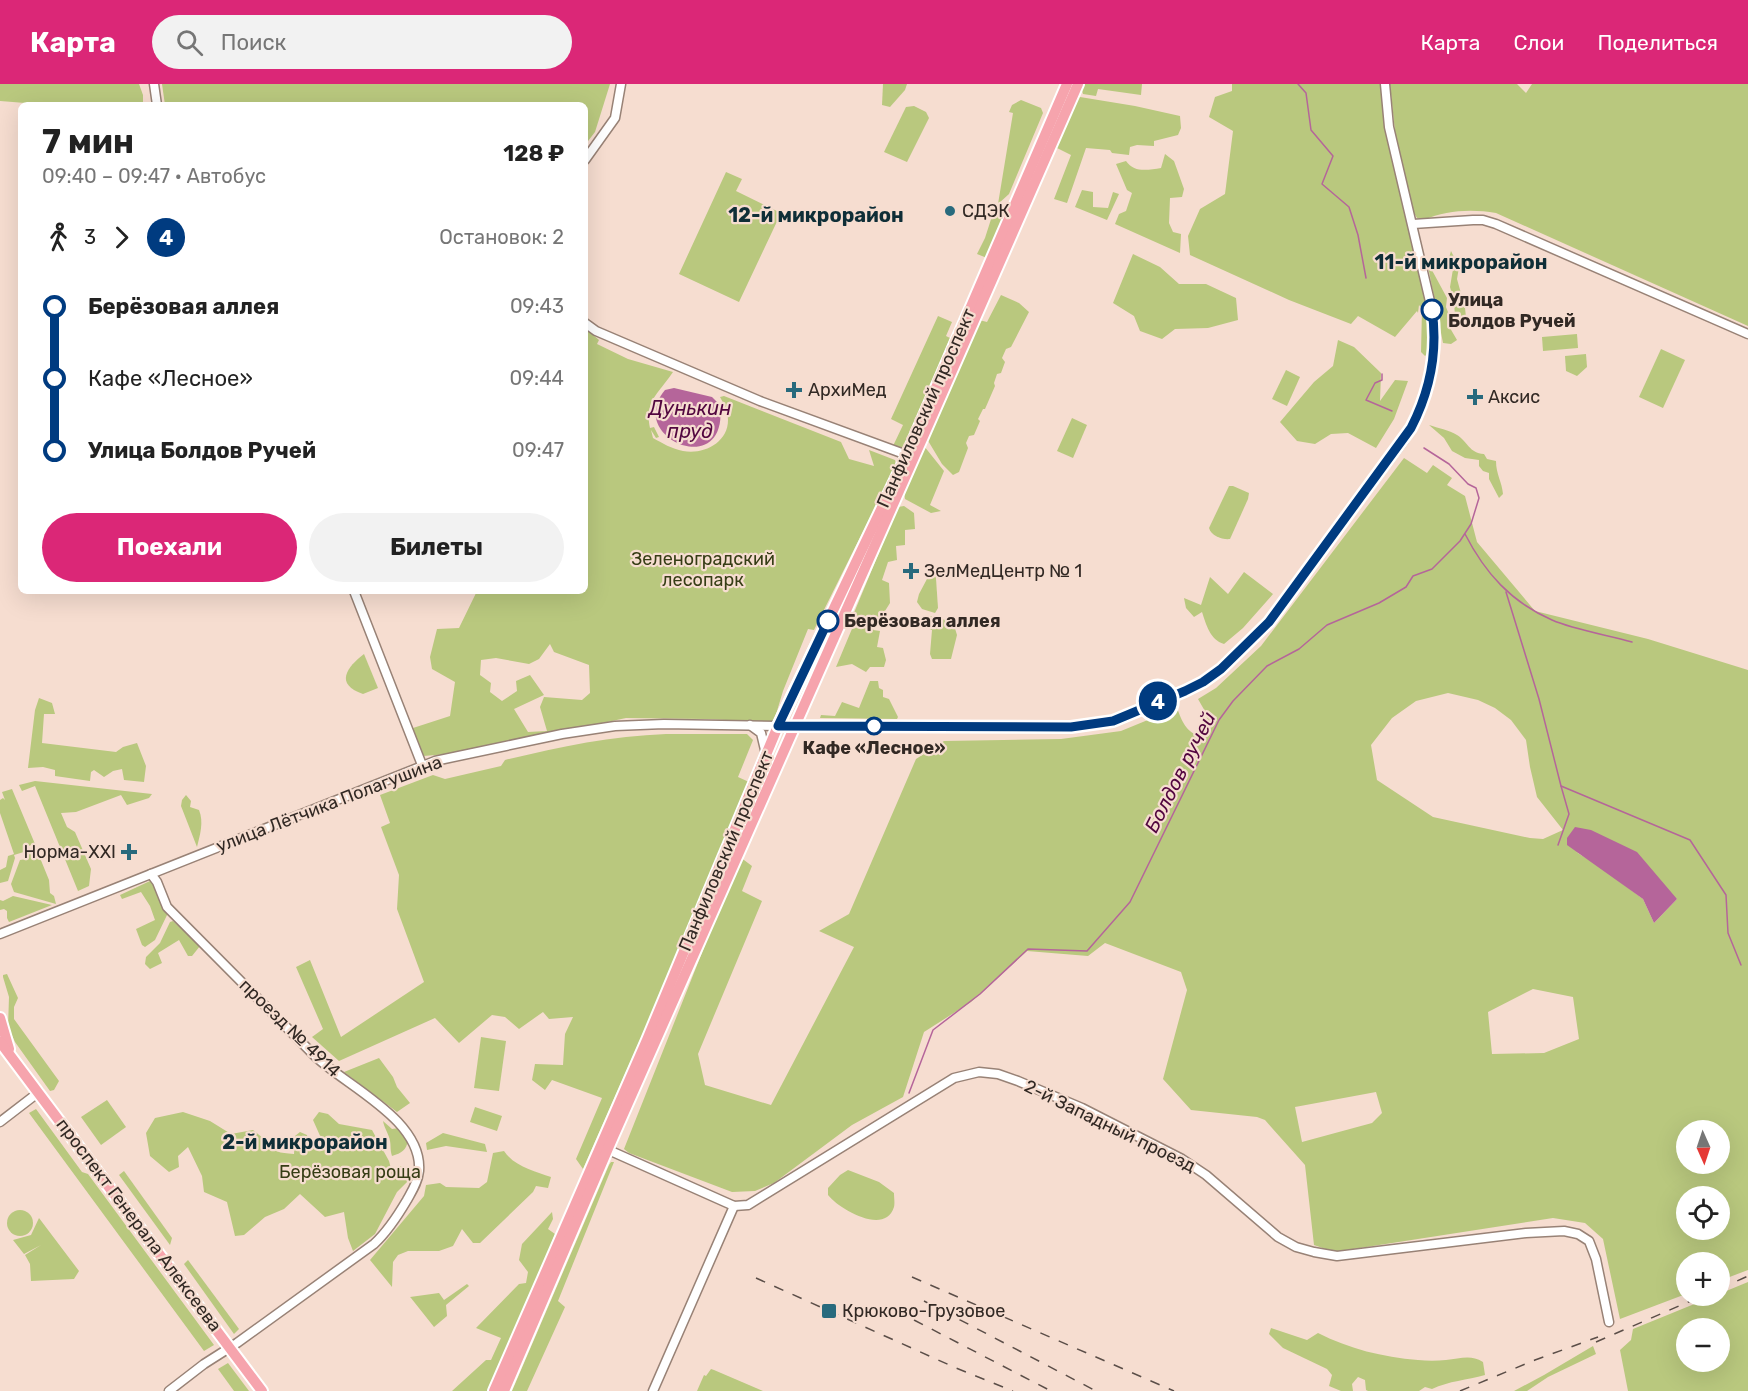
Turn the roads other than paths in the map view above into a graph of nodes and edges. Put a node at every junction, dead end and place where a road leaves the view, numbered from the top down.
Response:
1 (154, 84) edge
2 (621, 84) edge
3 (1067, 84) edge
4 (1078, 84) edge
5 (1385, 84) edge
6 (157, 102) edge
7 (588, 156) edge
8 (1413, 224) junction
9 (588, 325) edge
10 (1748, 334) edge
11 (907, 455) junction
12 (355, 594) edge
13 (750, 725) junction
14 (778, 726) junction
15 (794, 726) junction
16 (766, 754) junction
17 (422, 765) junction
18 (151, 874) junction
19 (0, 934) edge
20 (0, 1018) edge
21 (0, 1042) edge
22 (14, 1061) junction
23 (39, 1092) junction
24 (0, 1122) edge
25 (604, 1148) junction
26 (734, 1206) junction
27 (1609, 1322) dead end
28 (230, 1347) junction
29 (169, 1391) edge
30 (262, 1391) edge
31 (494, 1391) edge
32 (504, 1391) edge
33 (653, 1391) edge

1 - 6 street
2 - 7 street
3 - 11 main road, Панфиловский проспект
4 - 15 main road, Панфиловский проспект
5 - 8 street
8 - 10 street
8 - 15 street
9 - 11 street
11 - 14 main road, Панфиловский проспект
12 - 17 street
13 - 14 street, улица Лётчика Полагушина
13 - 16 street
13 - 17 street, улица Лётчика Полагушина
14 - 15 main road
14 - 16 main road, Панфиловский проспект
15 - 25 main road, Панфиловский проспект
16 - 25 main road, Панфиловский проспект
17 - 18 street, улица Лётчика Полагушина
18 - 19 street, улица Лётчика Полагушина
18 - 28 street, проезд № 4914
20 - 22 main road
21 - 22 main road, проспект Генерала Алексеева
22 - 23 main road, проспект Генерала Алексеева
23 - 24 street
23 - 28 main road, проспект Генерала Алексеева
25 - 26 street
25 - 31 main road, Панфиловский проспект
25 - 32 main road, Панфиловский проспект
26 - 27 street, 2-й Западный проезд
26 - 33 street
28 - 29 street, проезд № 4914
28 - 30 main road, проспект Генерала Алексеева

